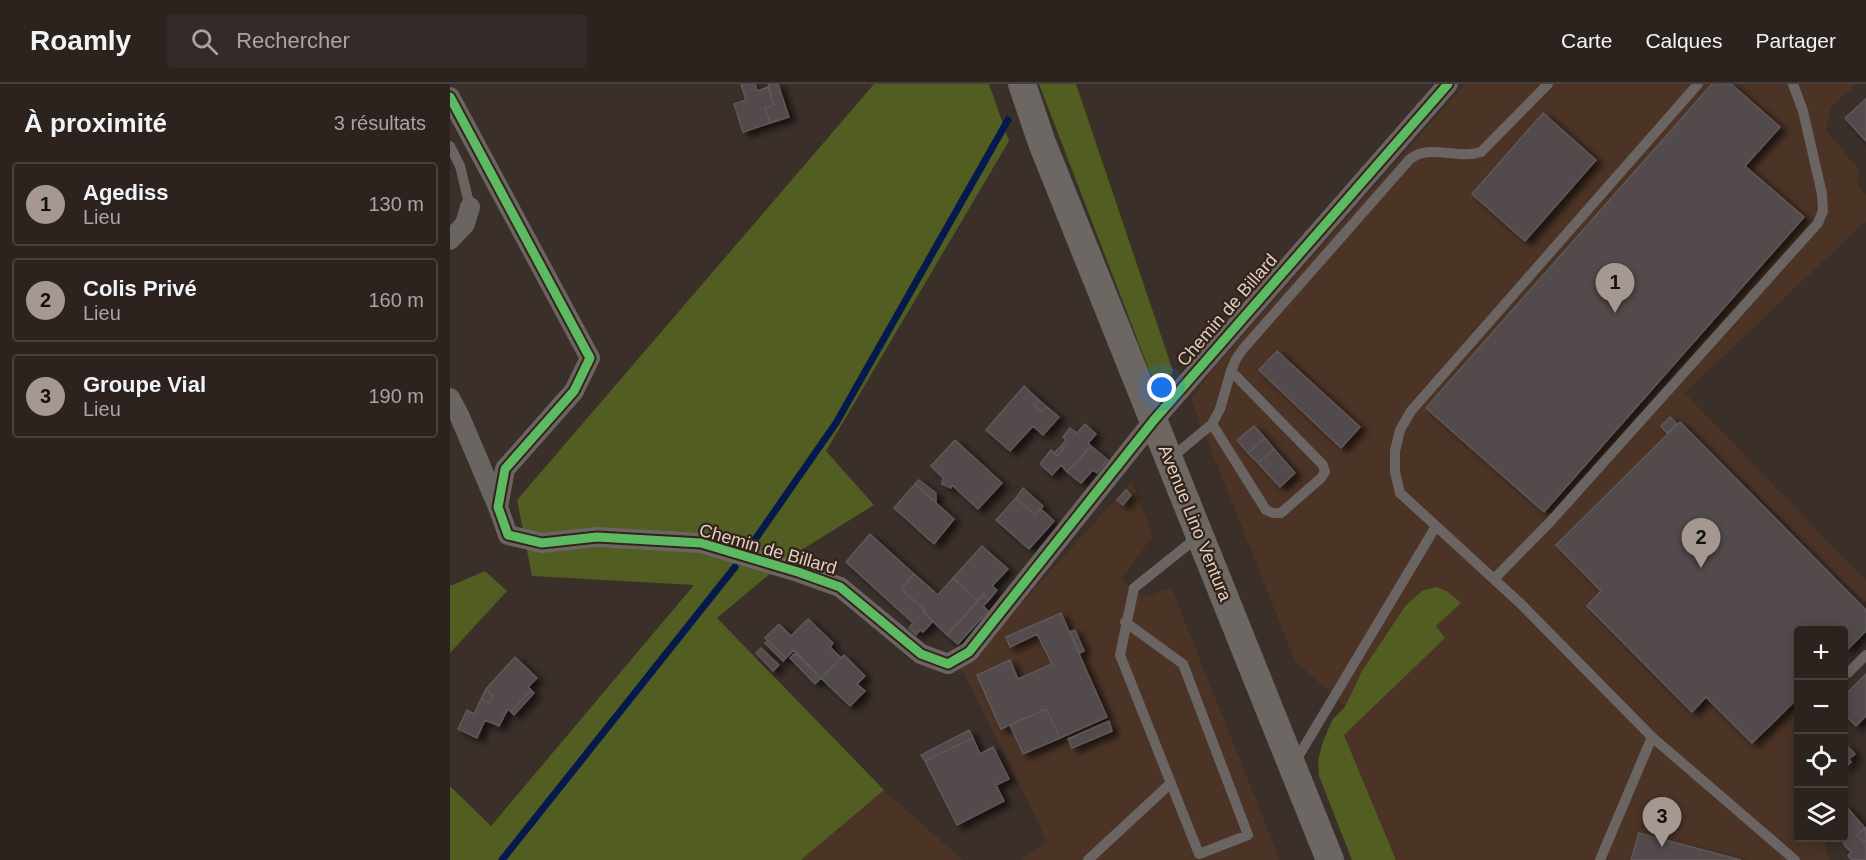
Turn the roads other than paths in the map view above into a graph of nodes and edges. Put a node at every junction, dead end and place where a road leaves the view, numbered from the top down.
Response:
1 (1022, 84) edge
2 (1448, 84) edge
3 (1548, 84) edge
4 (1698, 84) edge
5 (1793, 84) edge
6 (450, 97) edge
7 (450, 146) edge
8 (470, 207) joint
9 (450, 240) edge
10 (1231, 371) junction
11 (450, 398) edge
12 (1154, 420) junction
13 (1212, 424) junction
14 (1169, 460) junction
15 (498, 507) junction
16 (1436, 526) junction
17 (1200, 536) junction
18 (1494, 579) junction
19 (1125, 622) junction
20 (1866, 655) edge
21 (1848, 673) dead end
22 (1652, 737) junction
23 (1292, 768) junction
24 (1171, 783) junction
25 (1088, 860) edge
26 (1330, 860) edge
27 (1600, 860) edge
28 (1794, 860) edge

1 - 12 main road, Avenue Lino Ventura
2 - 12 street, Chemin de Billard
3 - 10 lane
4 - 16 lane
5 - 18 lane
6 - 15 street
7 - 8 lane
8 - 9 street
10 - 13 lane
10 - 13 lane
11 - 15 street, Chemin de Billard
12 - 14 main road, Avenue Lino Ventura
12 - 15 street, Chemin de Billard
13 - 14 lane
14 - 17 main road, Avenue Lino Ventura
16 - 18 lane
16 - 23 lane
17 - 19 lane
17 - 23 main road, Avenue Lino Ventura
18 - 22 lane
19 - 24 lane
19 - 24 lane
20 - 21 lane
22 - 27 lane
22 - 28 lane
23 - 26 main road, Avenue Lino Ventura
24 - 25 lane

